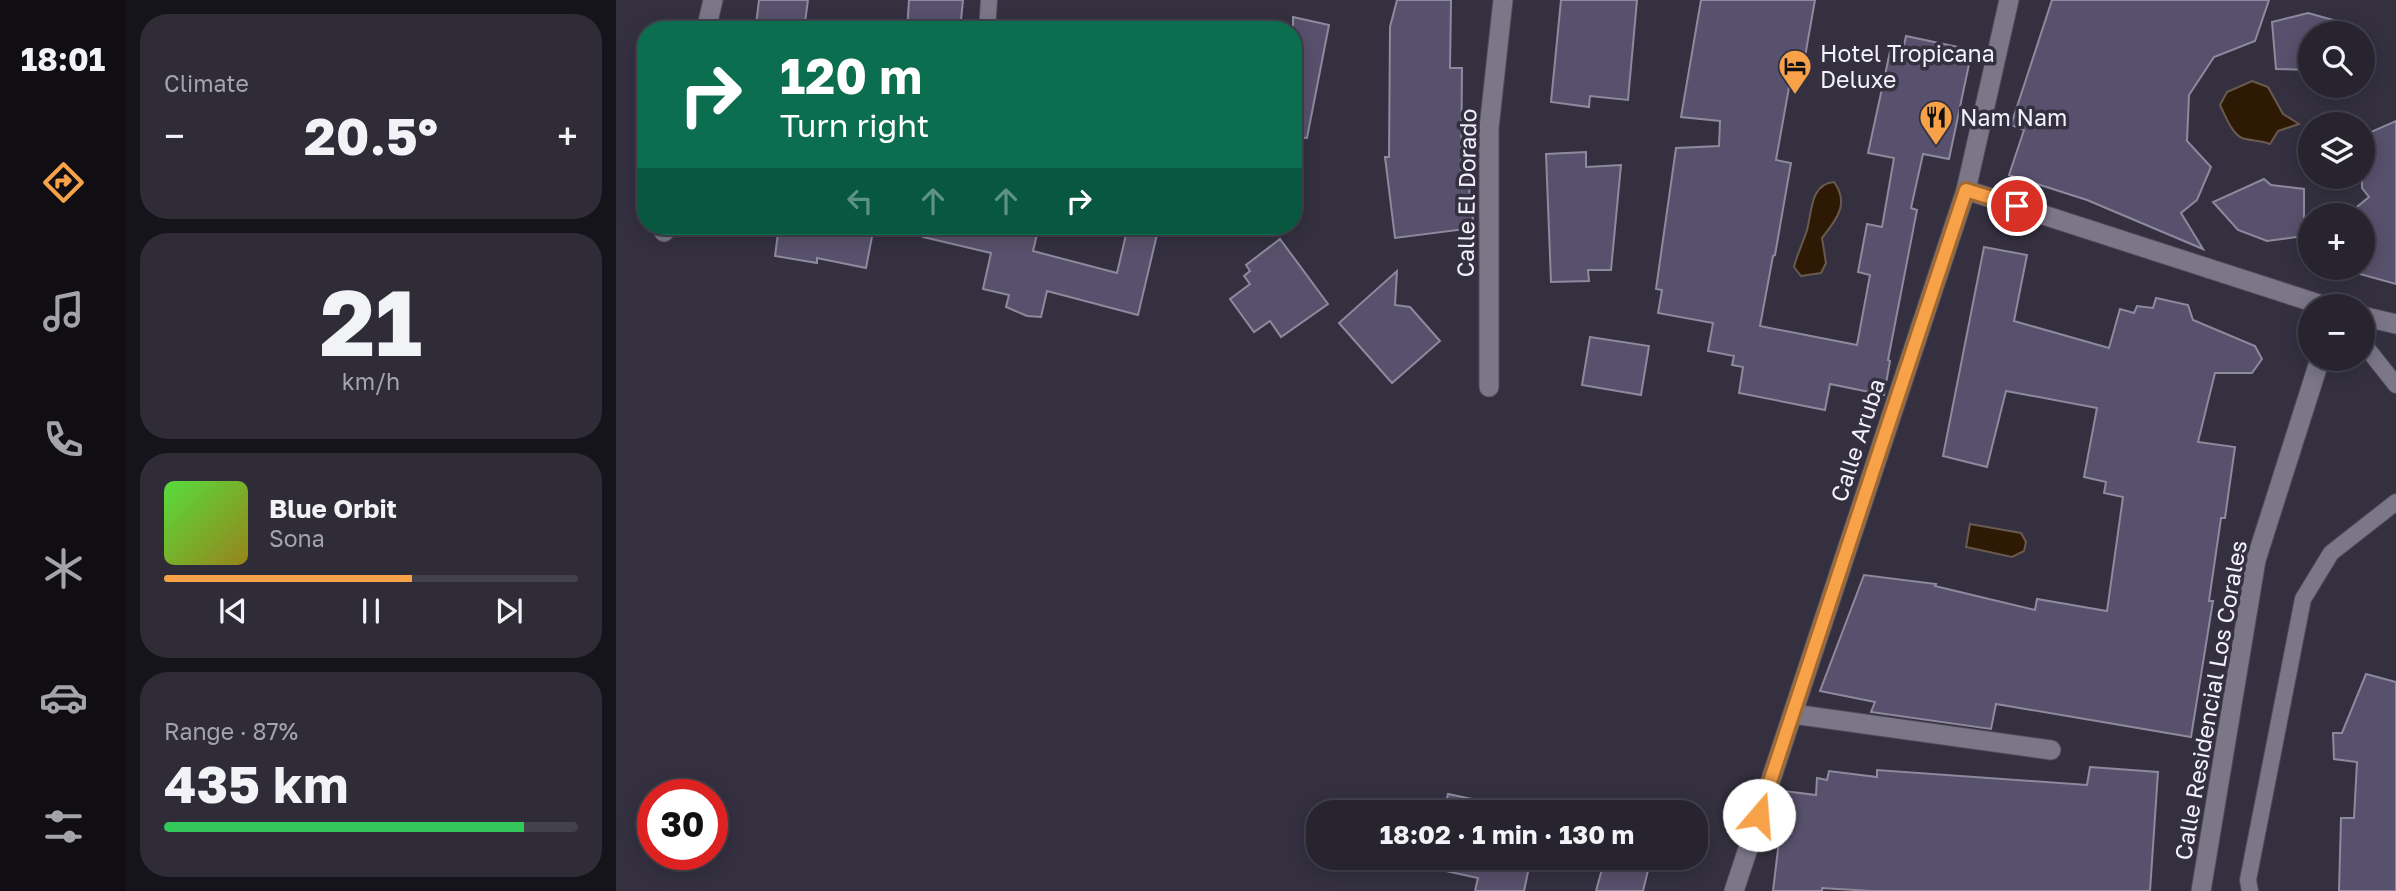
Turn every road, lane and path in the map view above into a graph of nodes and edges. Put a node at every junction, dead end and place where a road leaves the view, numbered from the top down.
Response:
1 (713, 0) edge
2 (989, 0) edge
3 (1503, 0) edge
4 (2009, 0) edge
5 (708, 21) edge
6 (988, 21) edge
7 (1966, 190) junction
8 (2298, 297) edge
9 (2375, 319) edge
10 (2396, 324) edge
11 (2375, 358) edge
12 (2316, 371) edge
13 (2396, 385) edge
14 (1489, 387) dead end
15 (2396, 502) edge
16 (1793, 714) junction
17 (2051, 750) dead end
18 (1734, 891) edge
19 (2201, 891) edge
20 (2250, 891) edge

1 - 5 street
2 - 6 lane
3 - 14 street, Calle El Dorado
4 - 7 street, Calle Aruba
7 - 8 street
7 - 16 street, Calle Aruba
9 - 10 street
11 - 13 lane
12 - 19 street, Calle Residencial Los Corales
15 - 20 lane
16 - 17 street
16 - 18 street, Calle Aruba

